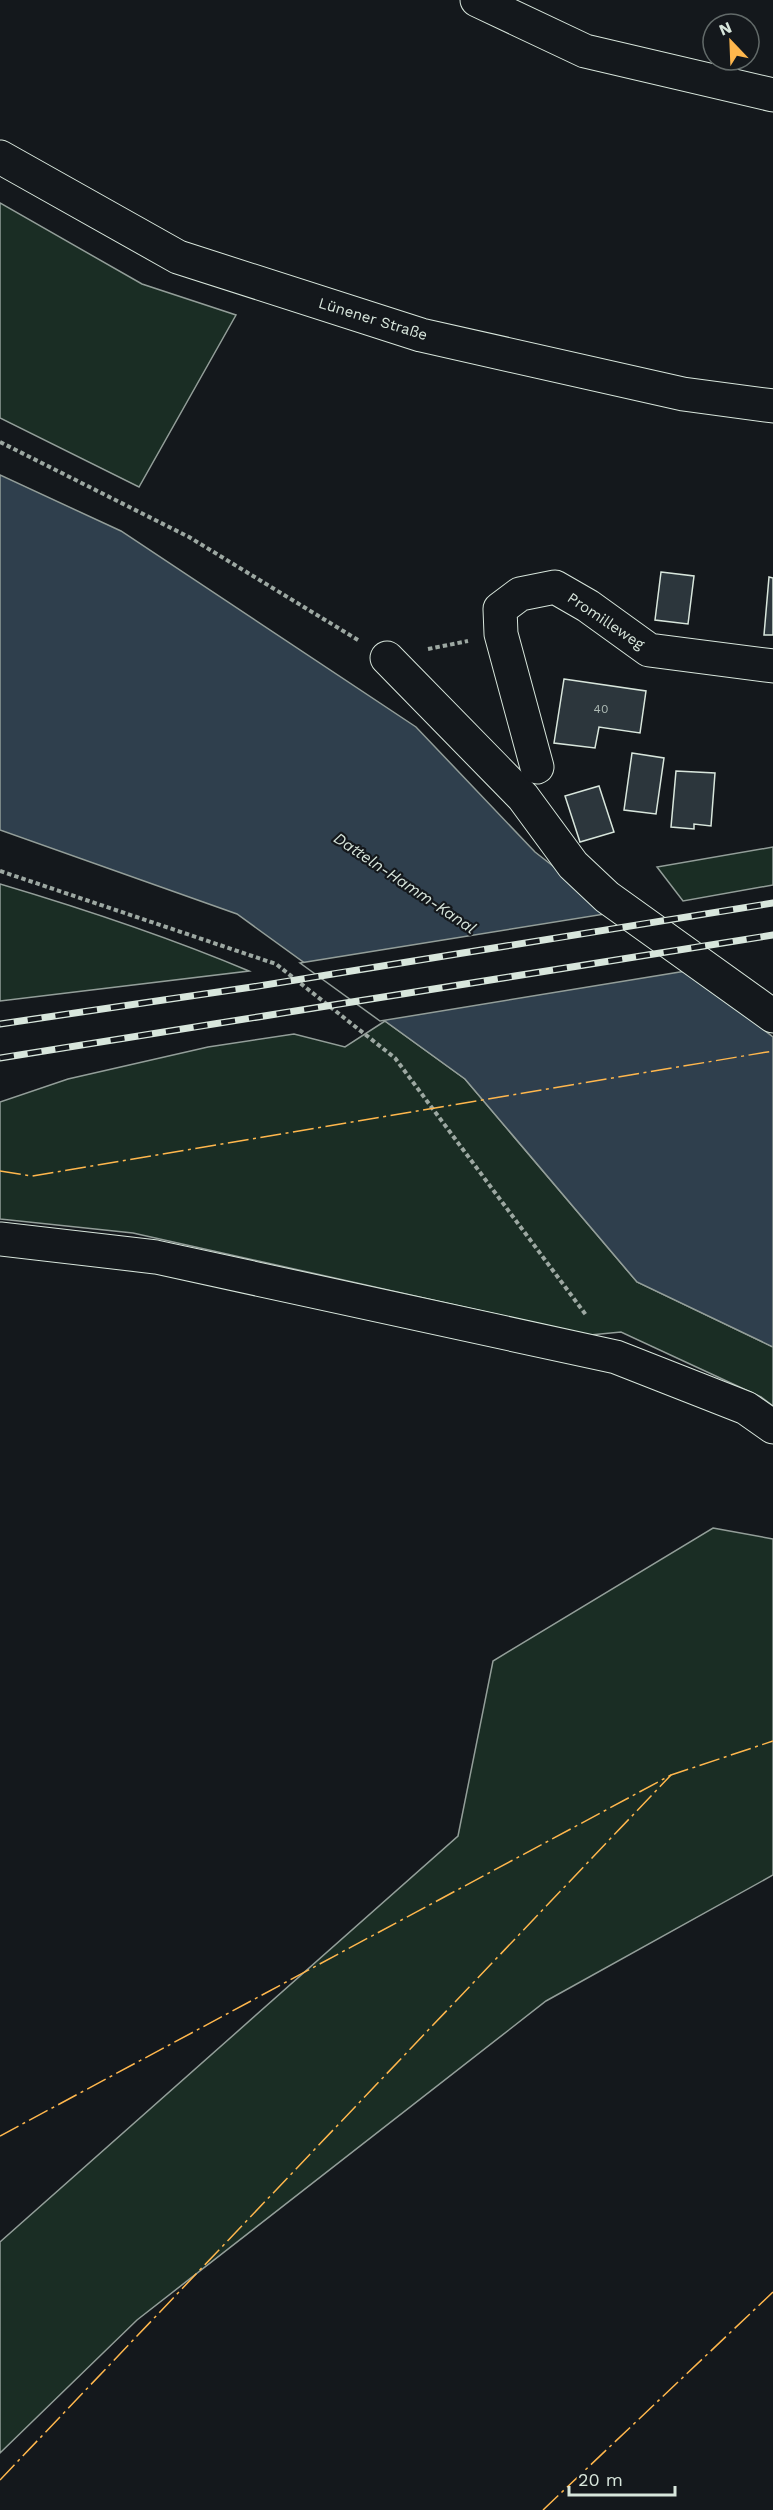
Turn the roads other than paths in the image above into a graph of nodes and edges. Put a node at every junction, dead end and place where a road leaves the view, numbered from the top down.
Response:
1 (477, 0) edge
2 (773, 94) edge
3 (0, 157) edge
4 (773, 406) edge
5 (387, 658) road end
6 (773, 666) edge
7 (537, 767) dead end
8 (773, 1016) edge
9 (0, 1239) edge
10 (773, 1427) edge

1 - 2 street
3 - 4 street, Lünener Straße
5 - 8 street
6 - 7 street, Promilleweg
9 - 10 street

